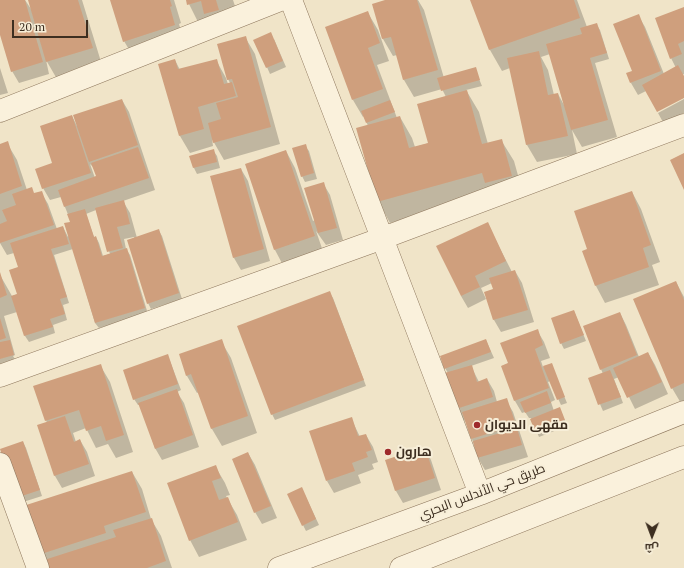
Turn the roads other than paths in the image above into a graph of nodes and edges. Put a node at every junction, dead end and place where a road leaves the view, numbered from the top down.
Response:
1 (280, 0) edge
2 (291, 0) edge
3 (0, 111) edge
4 (684, 125) edge
5 (383, 238) junction
6 (0, 376) edge
7 (684, 412) edge
8 (684, 457) edge
9 (0, 464) edge
10 (480, 494) junction
11 (38, 568) edge
12 (278, 568) edge
13 (401, 568) edge

1 - 3 street
2 - 5 street
4 - 5 street
5 - 6 street
5 - 10 street
7 - 10 street, طريق حي الأندلس البحري
8 - 13 street
9 - 11 street
10 - 12 street, طريق حي الأندلس البحري

